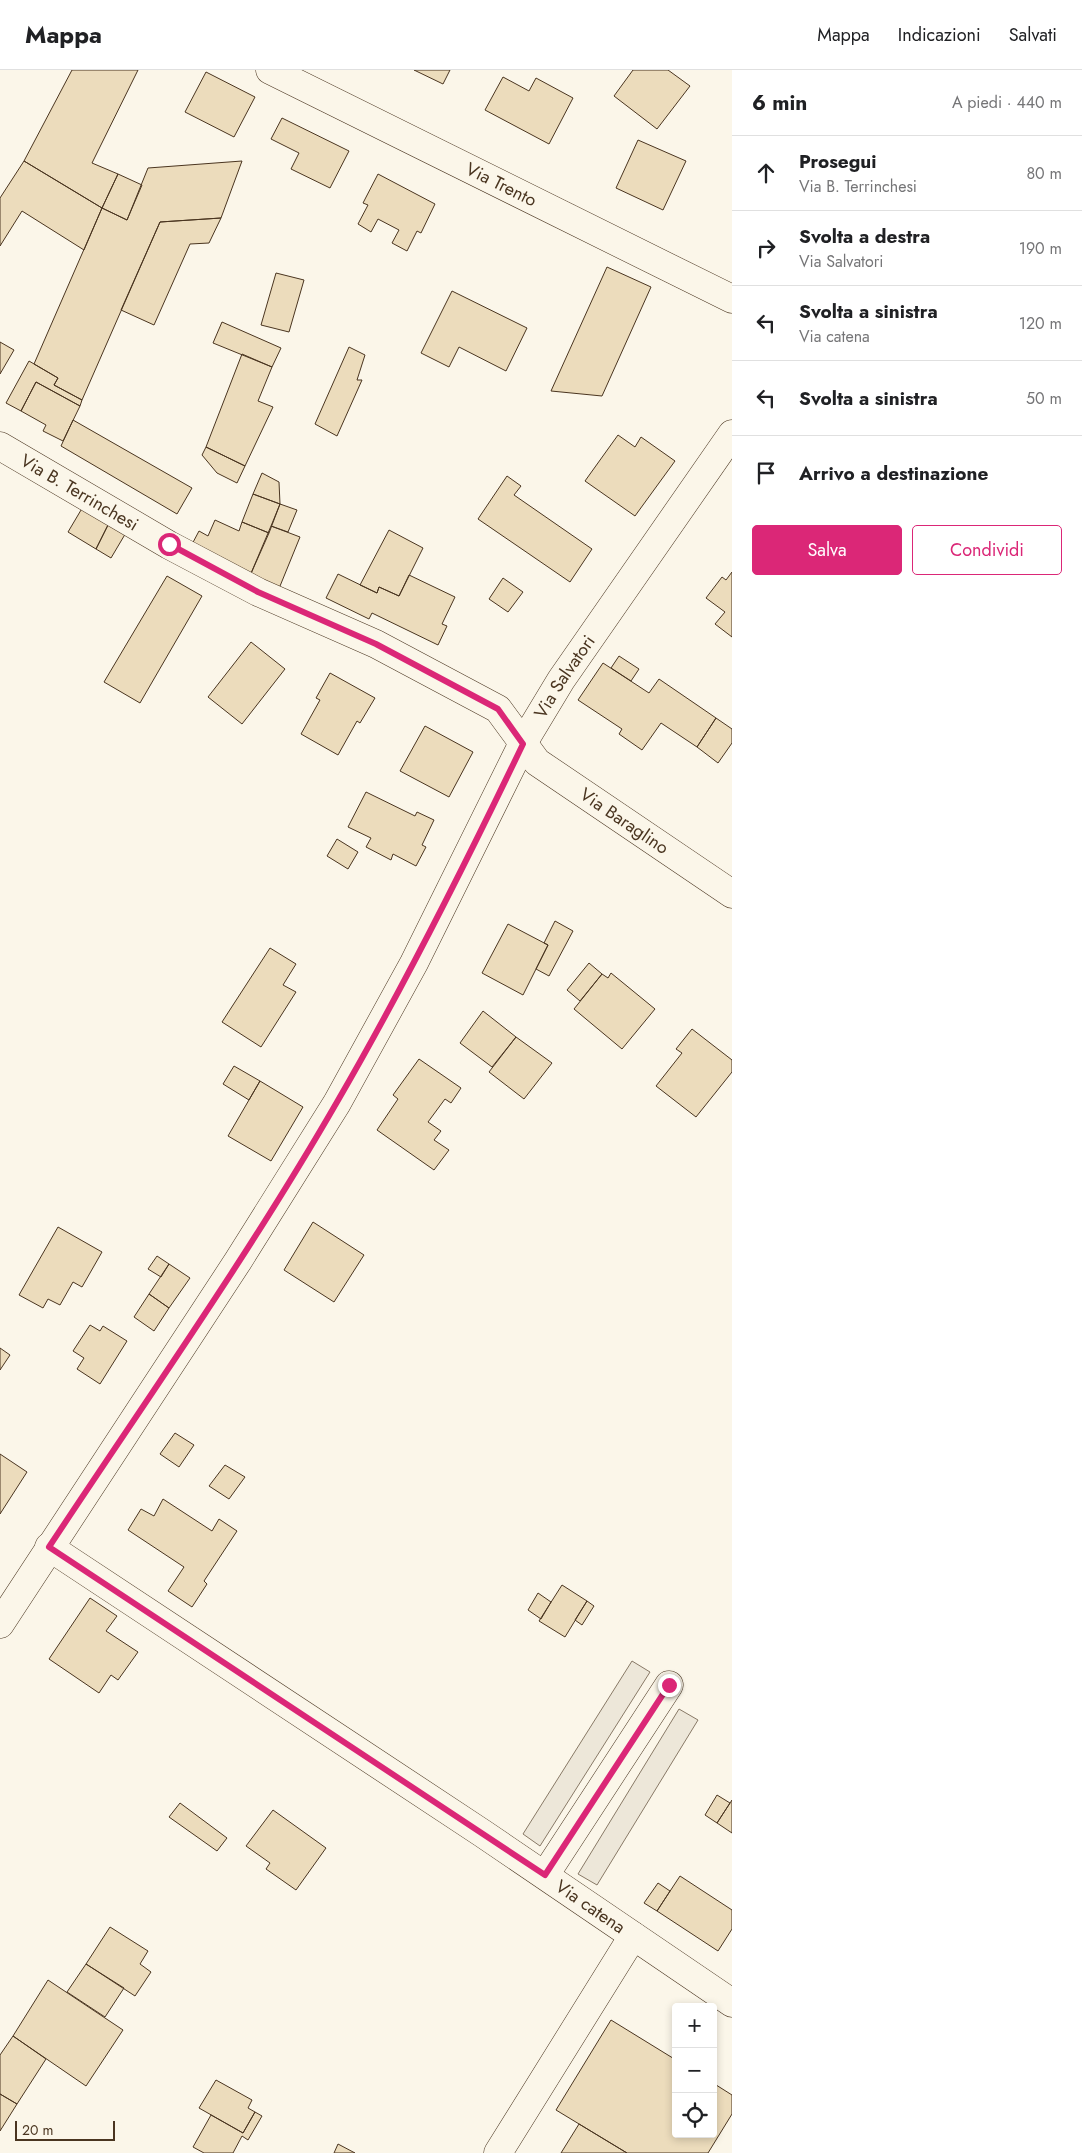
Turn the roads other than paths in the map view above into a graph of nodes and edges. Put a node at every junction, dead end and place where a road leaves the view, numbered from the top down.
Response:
1 (270, 70) edge
2 (732, 299) edge
3 (732, 434) edge
4 (0, 446) edge
5 (523, 744) junction
6 (732, 894) edge
7 (49, 1547) junction
8 (0, 1622) edge
9 (669, 1685) dead end
10 (545, 1875) junction
11 (633, 1936) junction
12 (732, 2003) edge
13 (498, 2153) edge

1 - 2 street, Via Trento
3 - 5 street, Via Salvatori
4 - 5 street, Via B. Terrinchesi
5 - 6 street, Via Baraglino
5 - 7 street, Via Salvatori
7 - 8 street, Via Salvatori
7 - 10 street, Via catena
9 - 10 street
10 - 11 street, Via catena
11 - 12 street, Via catena
11 - 13 street

